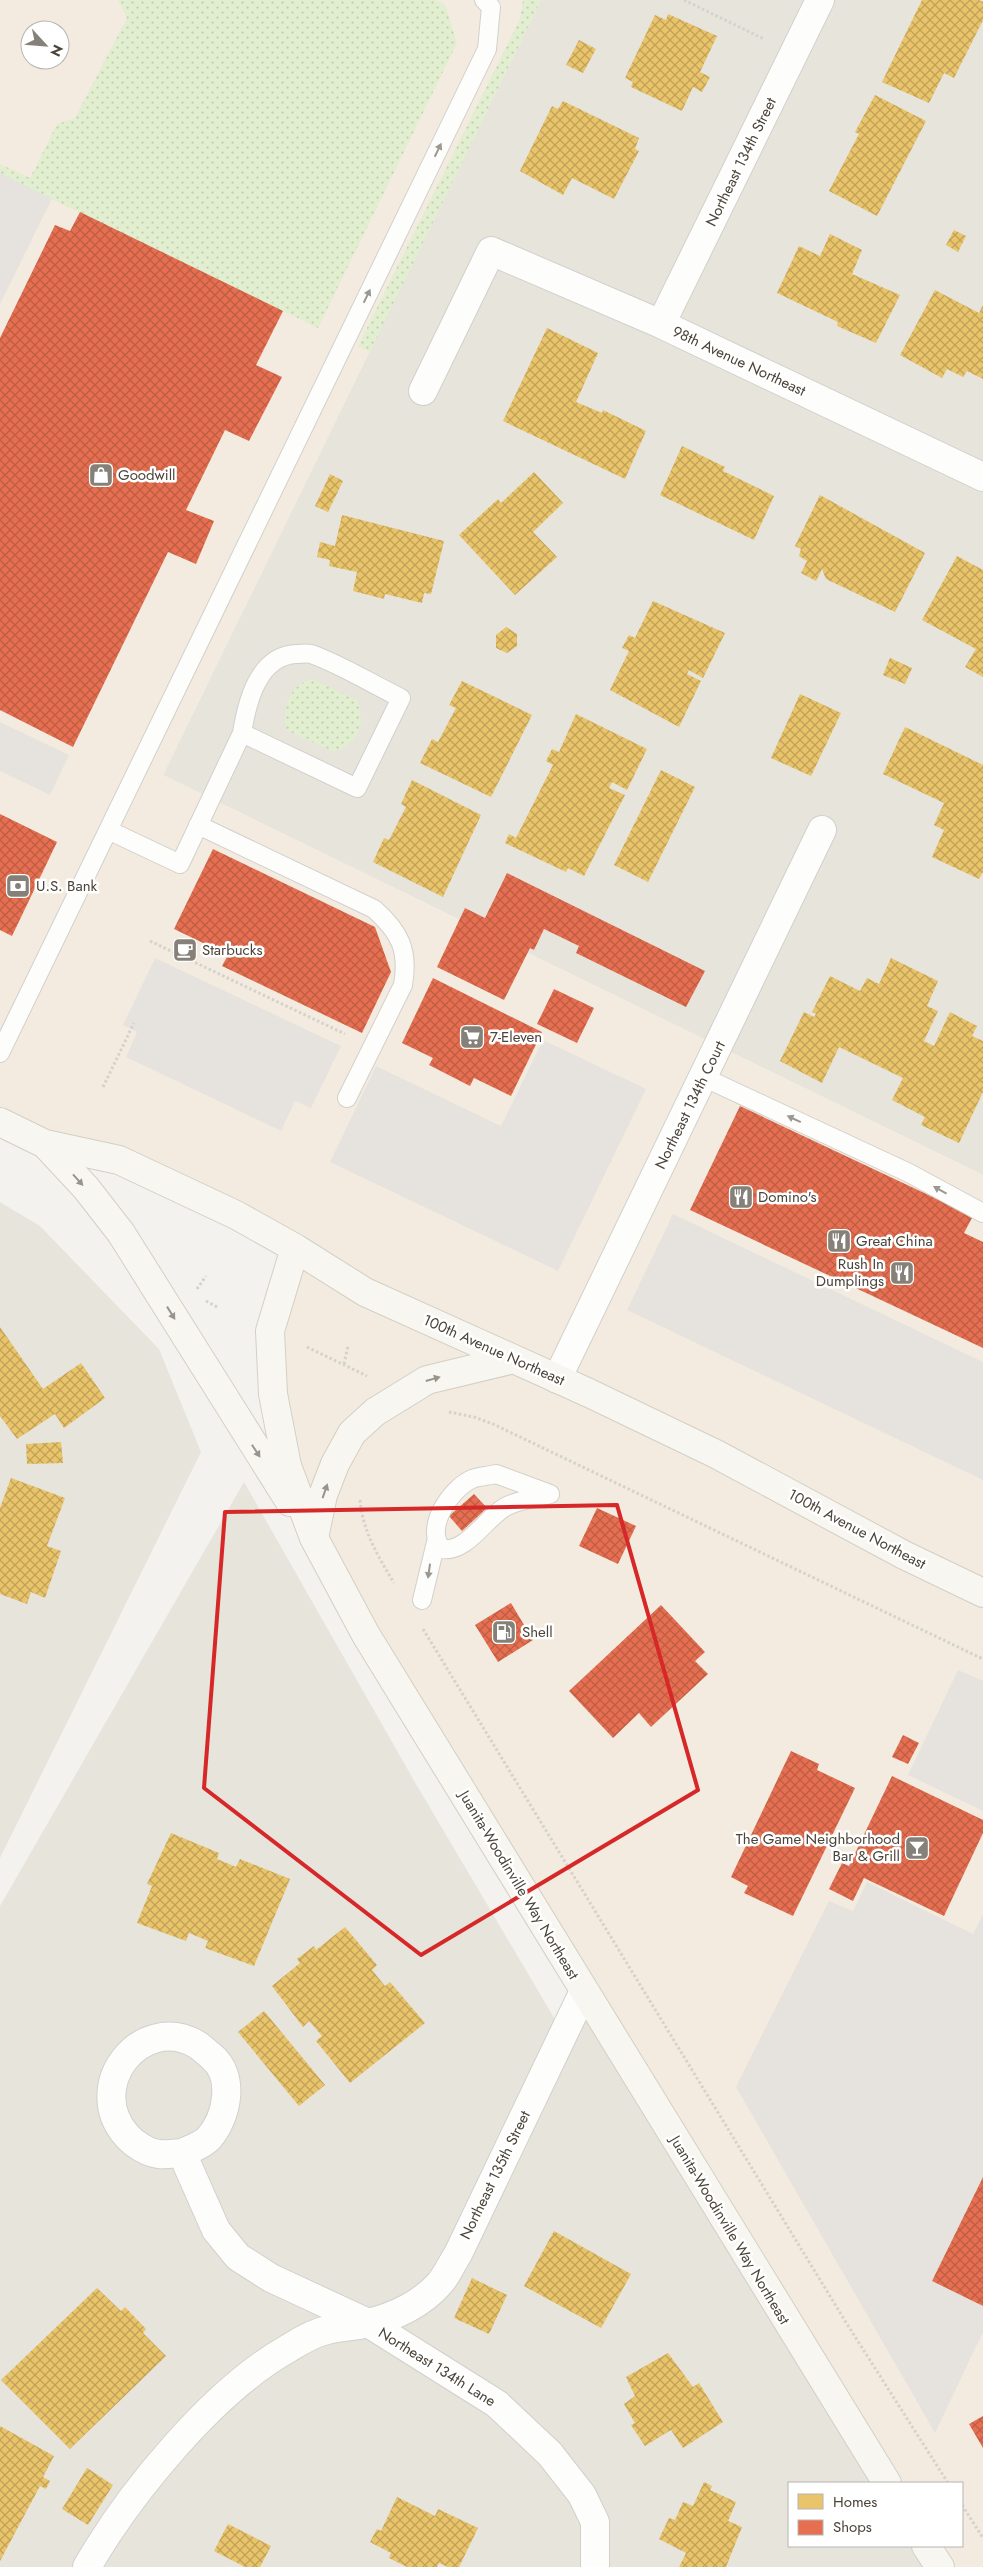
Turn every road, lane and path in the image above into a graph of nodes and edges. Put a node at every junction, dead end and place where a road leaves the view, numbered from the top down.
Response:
1 (484, 0) edge
2 (684, 0) edge
3 (820, 0) edge
4 (794, 54) junction
5 (662, 324) junction
6 (423, 391) dead end
7 (983, 477) edge
8 (242, 733) junction
9 (198, 825) junction
10 (108, 830) junction
11 (822, 830) dead end
12 (150, 941) dead end
13 (134, 1022) dead end
14 (350, 1036) dead end
15 (0, 1053) edge
16 (704, 1077) junction
17 (103, 1087) dead end
18 (347, 1098) dead end
19 (0, 1122) edge
20 (45, 1144) junction
21 (983, 1213) edge
22 (295, 1248) junction
23 (348, 1346) dead end
24 (307, 1348) dead end
25 (514, 1359) junction
26 (344, 1364) junction
27 (368, 1377) dead end
28 (557, 1379) junction
29 (440, 1413) dead end
30 (359, 1490) dead end
31 (314, 1538) junction
32 (436, 1542) junction
33 (396, 1585) dead end
34 (983, 1593) edge
35 (422, 1600) dead end
36 (420, 1625) dead end
37 (983, 1659) edge
38 (584, 1991) junction
39 (182, 2153) junction
40 (368, 2323) junction
41 (886, 2482) edge
42 (947, 2482) edge
43 (963, 2507) edge
44 (983, 2538) edge
45 (927, 2547) edge
46 (87, 2567) edge
47 (595, 2567) edge
48 (940, 2567) edge

10 -> 1 lane
2 - 4 path
3 - 4 street, Northeast 134th Street
4 - 5 street, Northeast 134th Street
5 - 6 street, 98th Avenue Northeast
5 - 7 street, 98th Avenue Northeast
8 - 8 lane
8 - 9 lane
9 - 10 lane
9 - 18 lane
10 - 15 lane
11 - 16 street, Northeast 134th Court
12 - 14 path
13 - 17 path
21 -> 16 lane
16 - 28 street, Northeast 134th Court
19 - 20 main road, 100th Avenue Northeast
20 - 22 main road, 100th Avenue Northeast
20 -> 31 main road
22 - 25 main road, 100th Avenue Northeast
22 - 31 main road, Juanita-Woodinville Way Northeast
23 - 26 path
24 - 26 path
25 - 28 main road, 100th Avenue Northeast
31 -> 25 main road
26 - 27 path
28 - 34 main road, 100th Avenue Northeast
29 - 37 path
30 - 33 path
31 - 38 main road, Juanita-Woodinville Way Northeast
32 - 32 lane
32 -> 35 lane
36 - 42 path
38 - 40 street, Northeast 135th Street
38 - 41 main road, Juanita-Woodinville Way Northeast
39 - 39 street
39 - 40 street
40 - 46 street, Northeast 134th Lane
40 - 47 street, Northeast 134th Lane
43 - 44 path
45 - 48 main road

